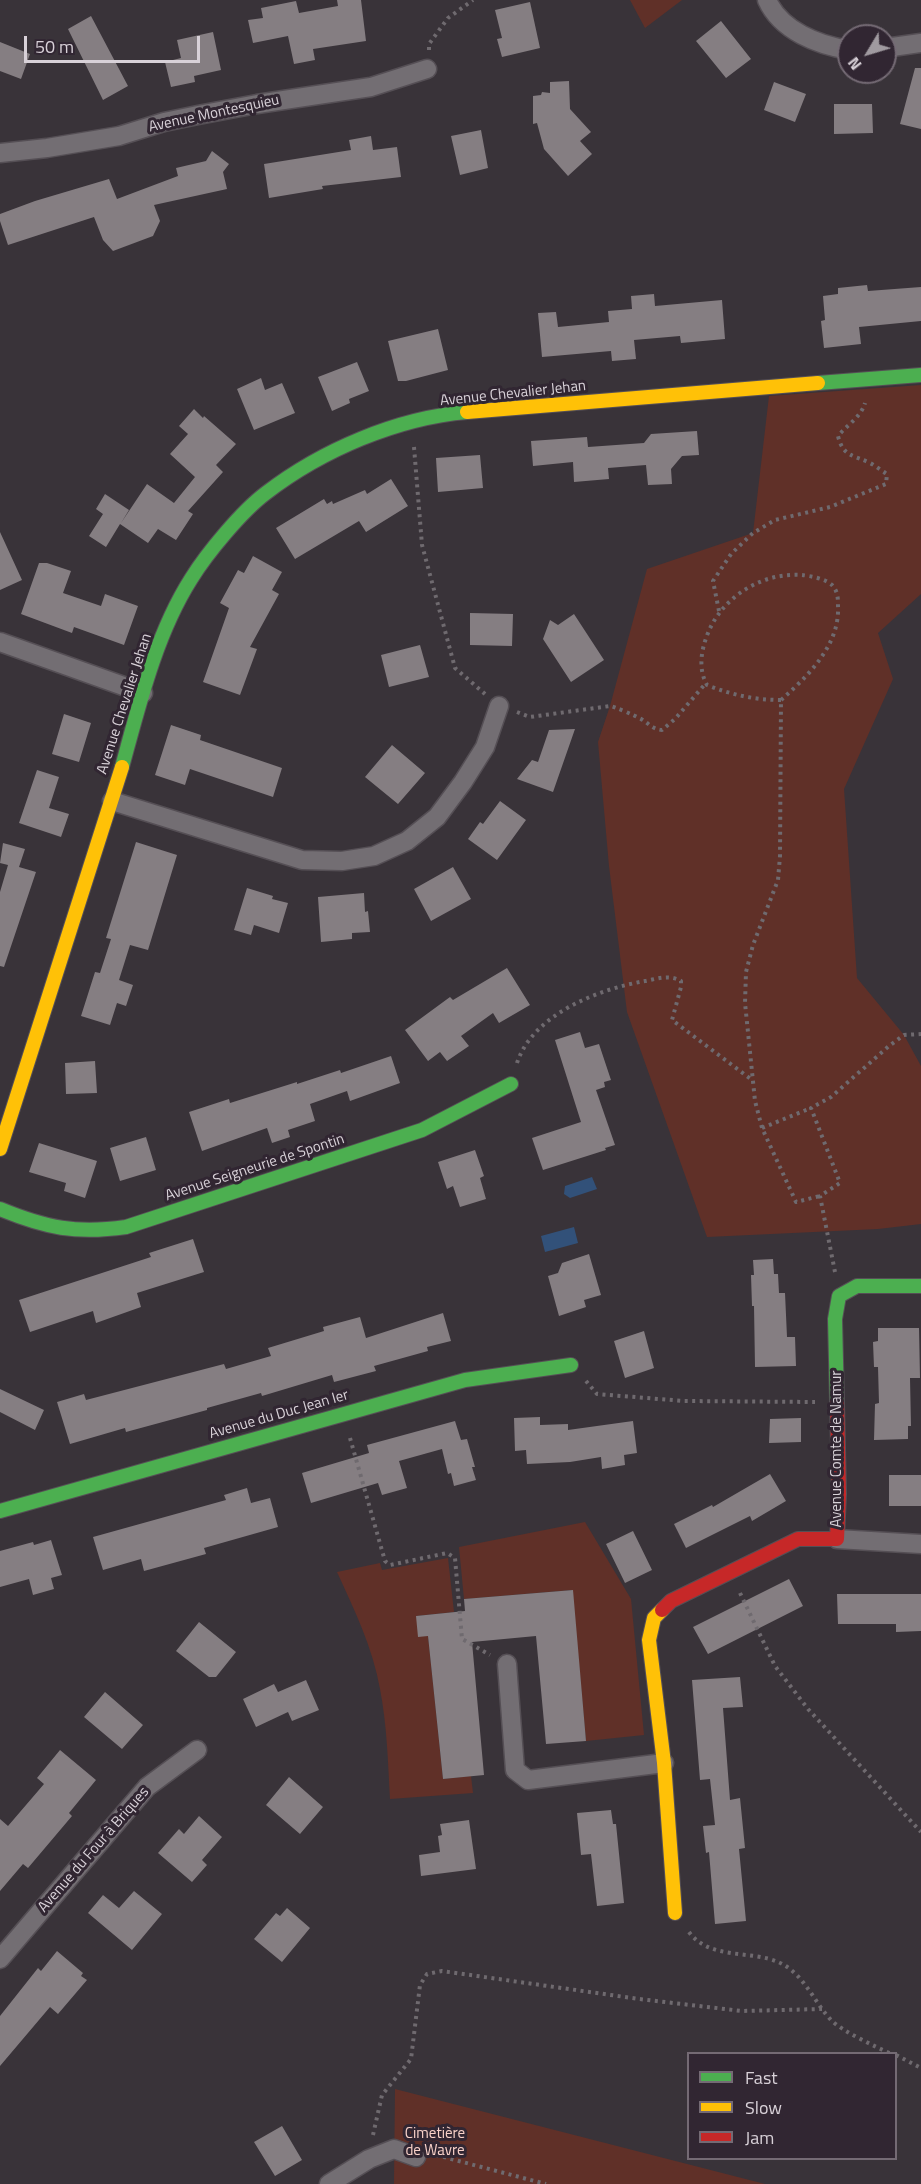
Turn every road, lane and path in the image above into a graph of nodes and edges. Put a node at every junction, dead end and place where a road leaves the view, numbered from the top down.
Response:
1 (473, 0) edge
2 (767, 0) edge
3 (921, 43) edge
4 (897, 46) edge
5 (837, 48) edge
6 (427, 69) joint
7 (0, 153) edge
8 (921, 375) edge
9 (861, 379) junction
10 (412, 424) junction
11 (720, 612) junction
12 (0, 642) edge
13 (706, 683) junction
14 (143, 693) junction
15 (781, 700) junction
16 (498, 706) junction
17 (112, 801) junction
18 (921, 1034) edge
19 (752, 1080) junction
20 (511, 1084) joint
21 (811, 1108) junction
22 (762, 1128) junction
23 (0, 1149) edge
24 (820, 1196) junction
25 (0, 1209) edge
26 (921, 1286) edge
27 (839, 1296) junction
28 (571, 1365) joint
29 (837, 1402) junction
30 (344, 1414) junction
31 (0, 1511) edge
32 (837, 1539) junction
33 (921, 1544) edge
34 (729, 1571) junction
35 (507, 1664) joint
36 (196, 1750) dead end
37 (664, 1763) junction
38 (921, 1832) edge
39 (675, 1913) joint
40 (0, 1959) edge
41 (822, 2009) junction
42 (887, 2052) edge
43 (897, 2056) edge
44 (921, 2068) edge
45 (417, 2157) joint
46 (369, 2159) junction
47 (329, 2184) edge
48 (546, 2184) edge

1 - 6 path
2 - 5 street
3 - 4 street
6 - 7 street, Avenue Montesquieu
8 - 9 street, Avenue Chevalier Jehan
9 - 10 street, Avenue Chevalier Jehan
9 - 11 path
10 - 14 street, Avenue Chevalier Jehan
10 - 16 path
11 - 13 path
11 - 15 path
12 - 14 street
13 - 15 path
13 - 16 path
14 - 17 street, Avenue Chevalier Jehan
15 - 19 path
16 - 17 street
17 - 23 street, Avenue Chevalier Jehan
18 - 21 path
19 - 20 path
19 - 22 path
20 - 25 street, Avenue Seigneurie de Spontin
21 - 22 path
21 - 24 path
22 - 24 path
24 - 27 path
26 - 27 street
27 - 29 street, Avenue Comte de Namur
28 - 29 path
28 - 30 street, Avenue du Duc Jean Ier
29 - 32 street, Avenue Comte de Namur
30 - 31 street, Avenue du Duc Jean Ier
30 - 35 path
32 - 33 street
32 - 34 street, Avenue Comte de Namur
34 - 37 street, Avenue Comte de Namur
34 - 38 path
35 - 37 street
36 - 40 street, Avenue du Four à Briques
37 - 39 street, Avenue Comte de Namur
39 - 41 path
41 - 42 path
41 - 46 path
43 - 44 path
45 - 46 street
45 - 48 path
46 - 47 street

